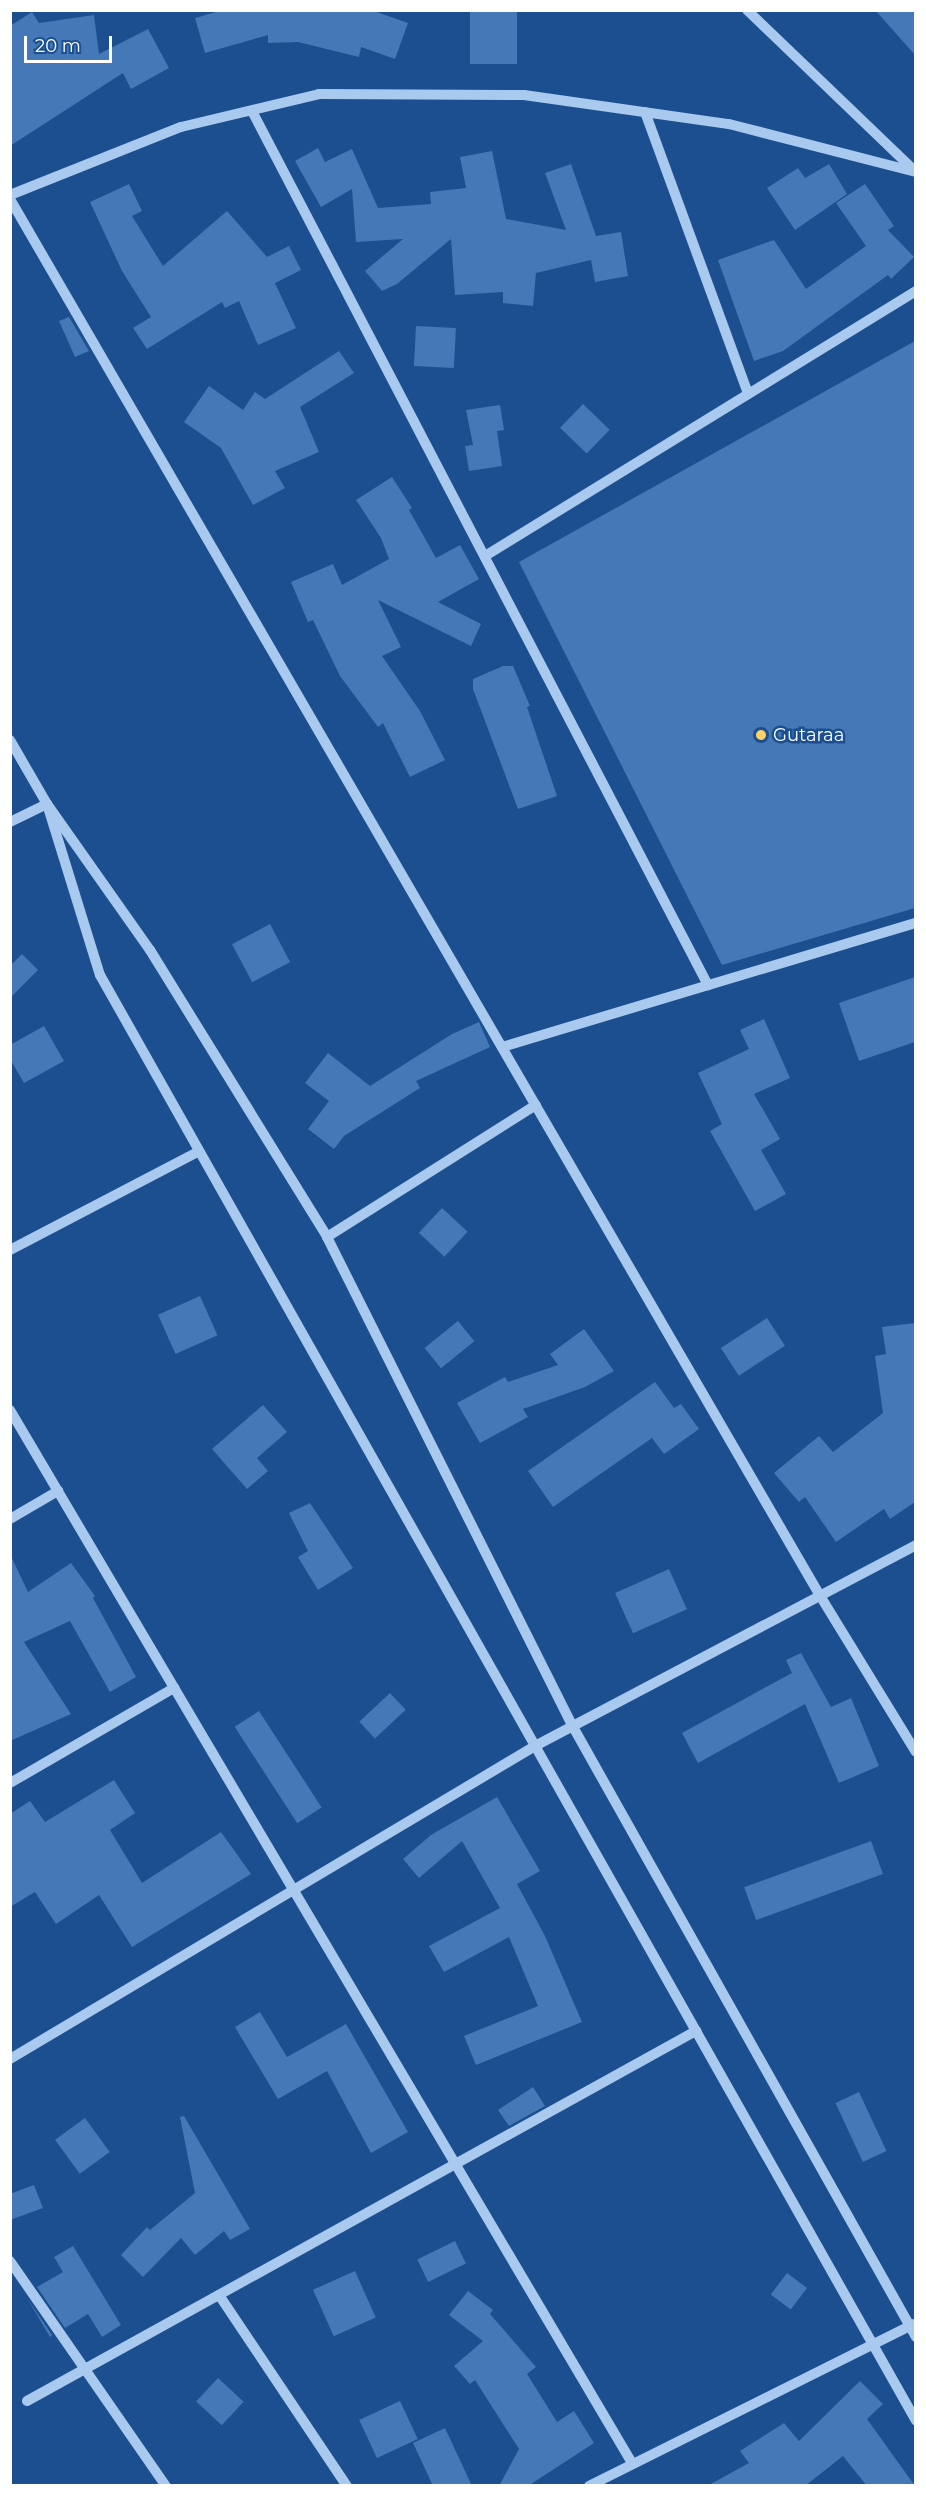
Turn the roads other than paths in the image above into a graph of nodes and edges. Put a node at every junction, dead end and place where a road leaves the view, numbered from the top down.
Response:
1 (747, 10) edge
2 (252, 111) junction
3 (645, 112) junction
4 (915, 172) edge
5 (10, 197) edge
6 (915, 291) edge
7 (748, 394) junction
8 (485, 556) junction
9 (10, 740) edge
10 (48, 804) junction
11 (10, 822) edge
12 (915, 923) edge
13 (708, 985) junction
14 (502, 1047) junction
15 (536, 1106) junction
16 (199, 1151) junction
17 (327, 1237) junction
18 (10, 1250) edge
19 (10, 1410) edge
20 (58, 1491) junction
21 (10, 1519) edge
22 (915, 1545) edge
23 (819, 1594) junction
24 (174, 1688) junction
25 (572, 1725) junction
26 (535, 1746) junction
27 (915, 1752) edge
28 (10, 1783) edge
29 (294, 1890) junction
30 (696, 2031) junction
31 (10, 2059) edge
32 (456, 2164) junction
33 (10, 2260) edge
34 (219, 2295) junction
35 (913, 2325) edge
36 (915, 2337) edge
37 (873, 2344) junction
38 (86, 2369) junction
39 (27, 2401) dead end
40 (915, 2421) edge
41 (632, 2463) junction
42 (166, 2486) edge
43 (347, 2486) edge
44 (589, 2486) edge

1 - 4 street
2 - 3 street
2 - 5 street
2 - 8 street
3 - 4 street
3 - 7 street
5 - 14 street
6 - 7 street
7 - 8 street
8 - 13 street
9 - 10 street
10 - 11 street
10 - 16 street
10 - 17 street
12 - 13 street
13 - 14 street
14 - 15 street
15 - 17 street
15 - 23 street
16 - 18 street
16 - 26 street
17 - 25 street
19 - 20 street
20 - 21 street
20 - 24 street
22 - 23 street
23 - 25 street
23 - 27 street
24 - 28 street
24 - 29 street
25 - 26 street
25 - 35 street
26 - 29 street
26 - 30 street
29 - 31 street
29 - 32 street
30 - 32 street
30 - 37 street
32 - 34 street
32 - 41 street
33 - 38 street
34 - 38 street
34 - 43 street
35 - 36 street
35 - 37 street
37 - 40 street
37 - 41 street
38 - 39 street
38 - 42 street
41 - 44 street

